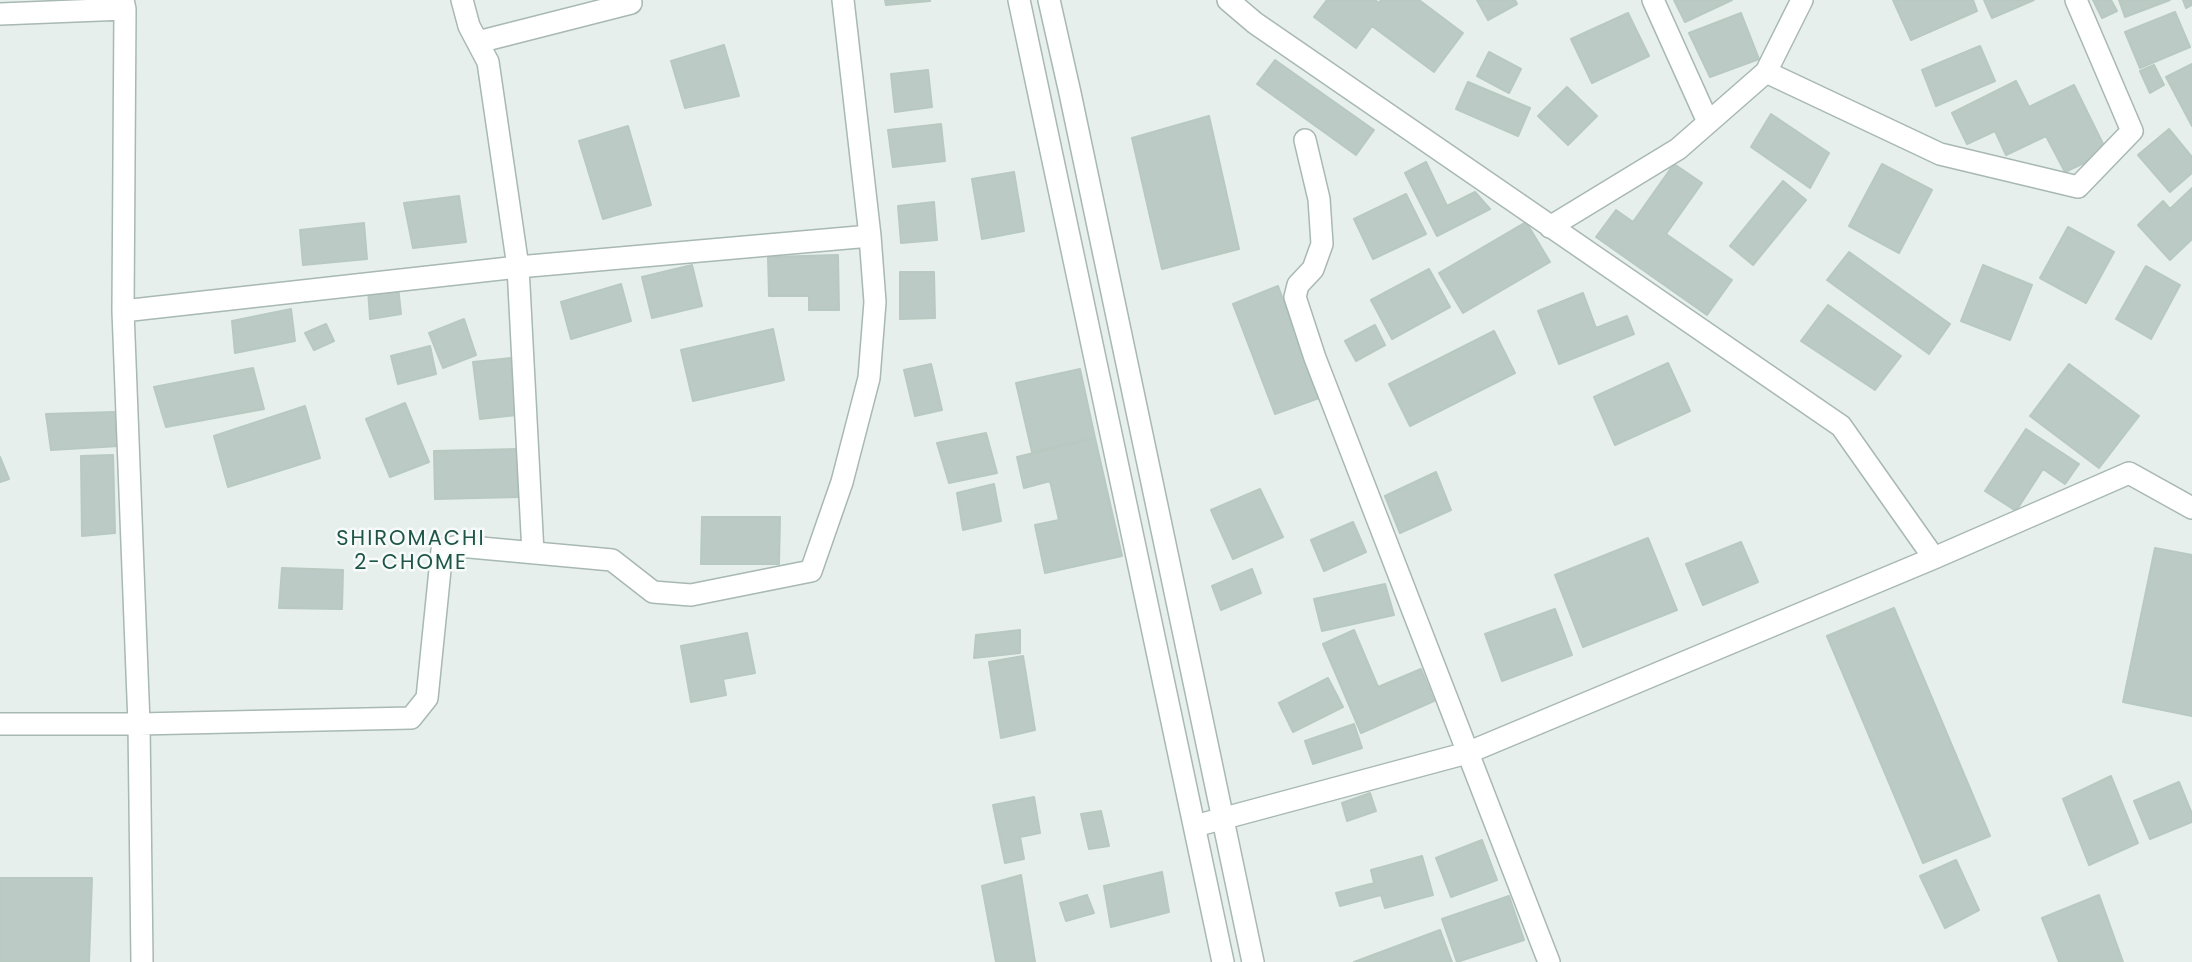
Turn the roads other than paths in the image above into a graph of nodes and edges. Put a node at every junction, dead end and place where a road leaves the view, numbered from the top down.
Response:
1 (462, 0) edge
2 (843, 0) edge
3 (1019, 0) edge
4 (1048, 0) edge
5 (1228, 0) edge
6 (1653, 0) edge
7 (1801, 0) edge
8 (2076, 0) edge
9 (631, 3) dead end
10 (124, 4) edge
11 (0, 14) edge
12 (478, 42) junction
13 (1766, 72) junction
14 (1709, 122) junction
15 (1305, 140) dead end
16 (1550, 227) junction
17 (870, 236) junction
18 (518, 267) junction
19 (123, 311) junction
20 (2192, 508) edge
21 (533, 553) junction
22 (1934, 558) junction
23 (0, 724) edge
24 (139, 724) junction
25 (1467, 753) junction
26 (1223, 820) junction
27 (1195, 827) junction
28 (142, 962) edge
29 (1223, 962) edge
30 (1253, 962) edge
31 (1549, 962) edge

1 - 12 street
2 - 17 street
3 - 27 street
4 - 26 street
5 - 16 street
6 - 14 street
7 - 13 street
8 - 13 street
9 - 12 street
10 - 11 street
10 - 19 street
12 - 18 street
13 - 14 street
14 - 16 street
15 - 25 street
16 - 22 street
17 - 18 street
17 - 21 street
18 - 19 street
18 - 21 street
19 - 24 street
20 - 22 street
21 - 24 street
22 - 25 street
23 - 24 street
24 - 28 street
25 - 26 street
25 - 31 street
26 - 27 street
26 - 30 street
27 - 29 street

